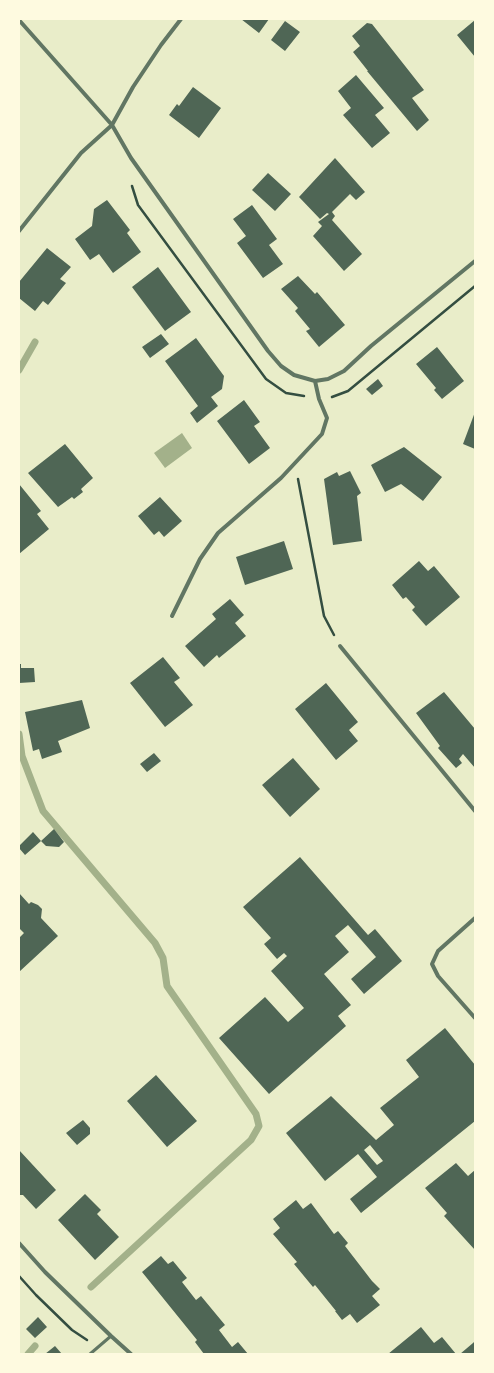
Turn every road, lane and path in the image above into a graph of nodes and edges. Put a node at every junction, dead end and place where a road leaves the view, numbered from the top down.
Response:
1 (181, 19) edge
2 (19, 20) edge
3 (112, 125) junction
4 (131, 183) dead end
5 (19, 231) edge
6 (475, 261) edge
7 (475, 286) edge
8 (315, 380) junction
9 (319, 399) junction
10 (295, 464) junction
11 (172, 616) dead end
12 (340, 646) joint
13 (475, 811) edge
14 (475, 918) edge
15 (475, 1018) edge
16 (19, 1243) edge
17 (19, 1276) edge
18 (111, 1336) junction
19 (98, 1347) junction
20 (90, 1354) edge
21 (132, 1354) edge

1 - 3 street
2 - 3 street
3 - 5 street
3 - 8 street
4 - 9 path
6 - 8 street
7 - 9 path
8 - 9 street
9 - 10 street
10 - 11 street
10 - 12 path
12 - 13 street
14 - 15 street
16 - 18 street
17 - 19 path
18 - 19 lane
18 - 21 street
19 - 20 lane

